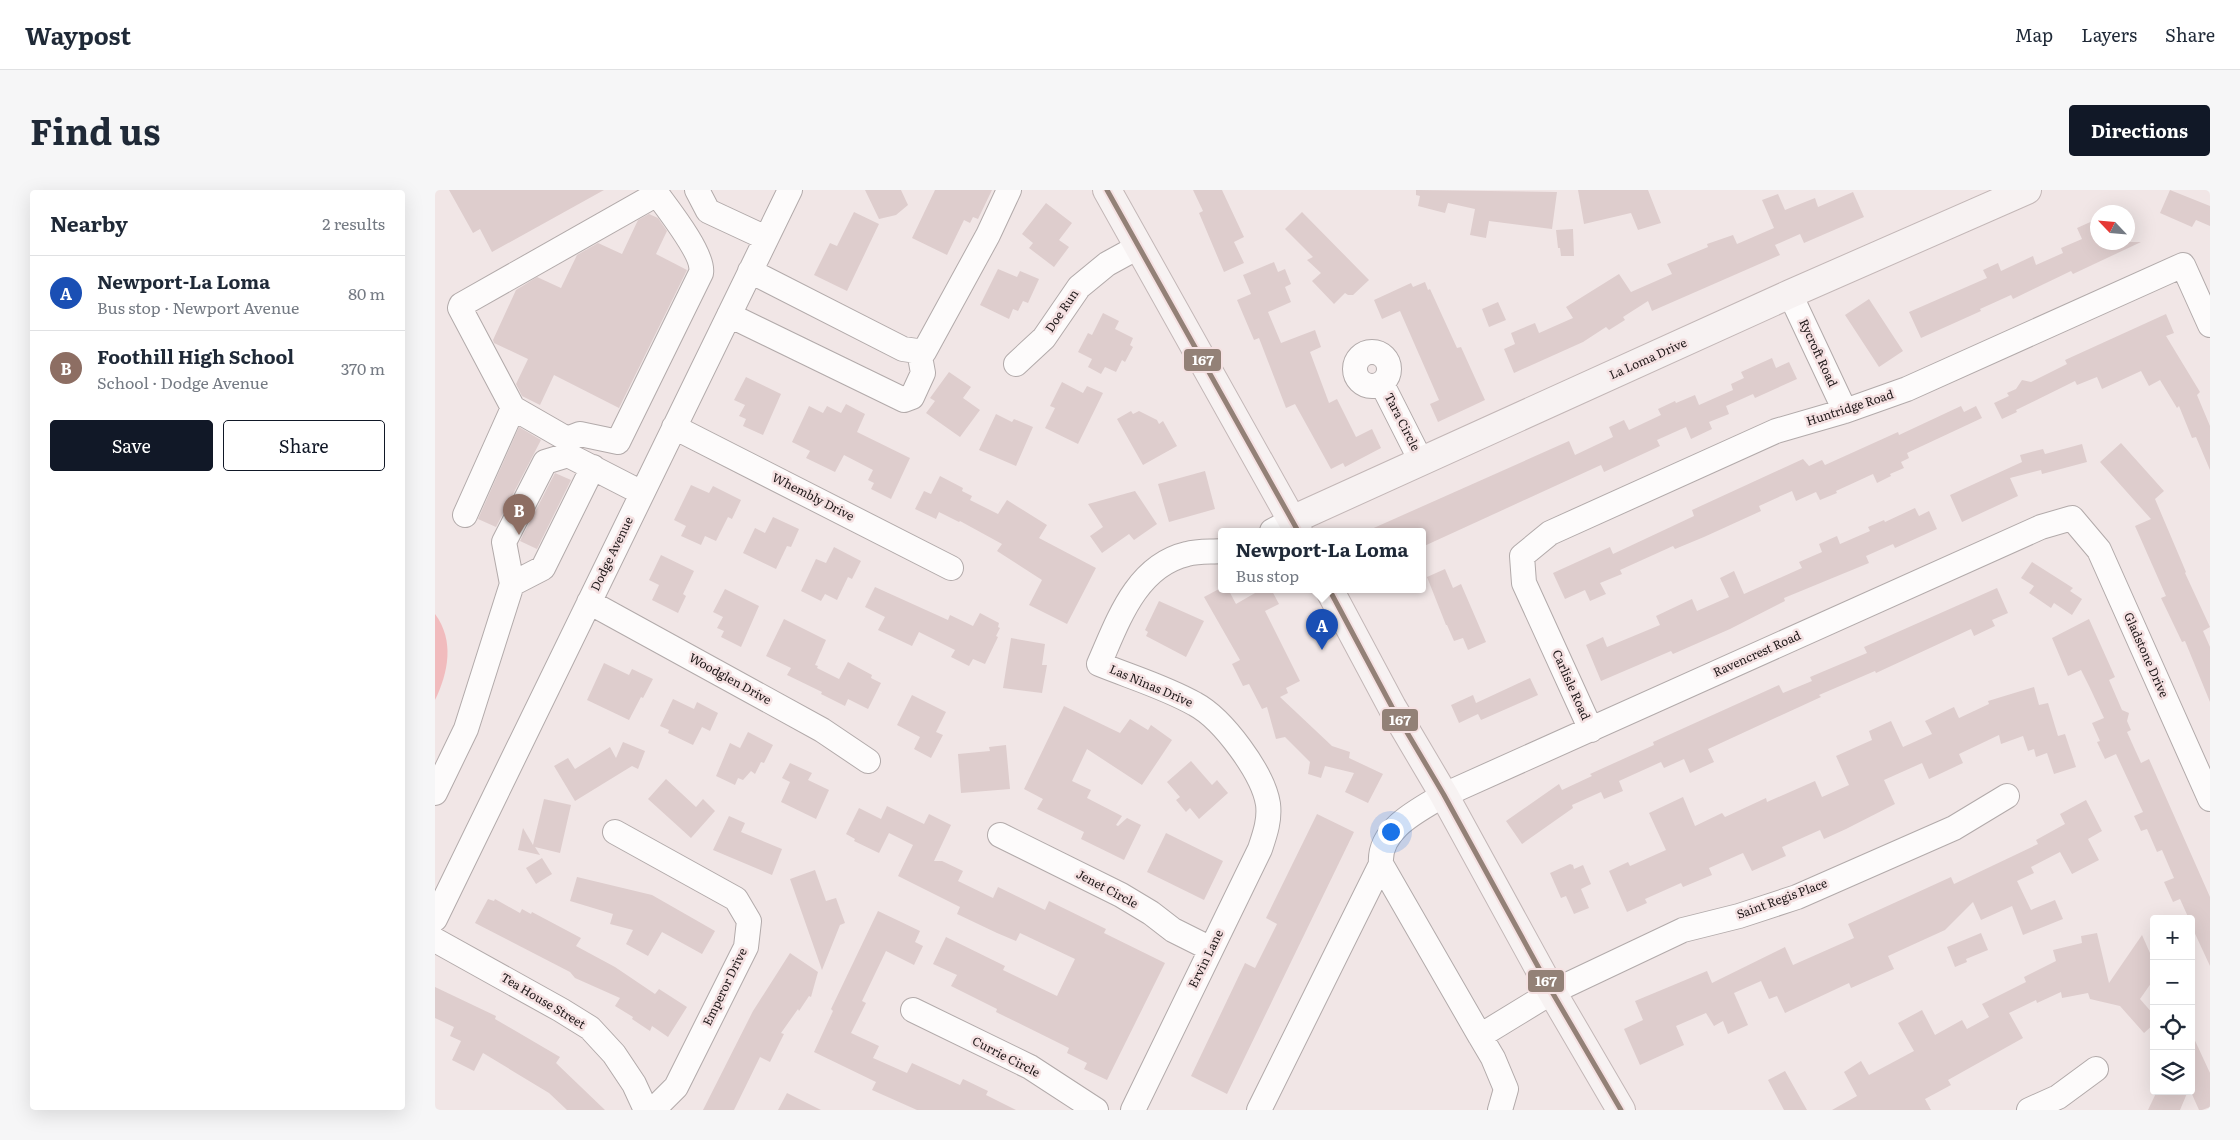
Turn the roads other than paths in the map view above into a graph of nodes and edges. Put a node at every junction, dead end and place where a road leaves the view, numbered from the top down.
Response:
1 (697, 190) edge
2 (790, 190) edge
3 (1009, 190) edge
4 (1107, 190) edge
5 (2027, 190) edge
6 (1999, 196) edge
7 (766, 238) junction
8 (1138, 247) junction
9 (750, 271) junction
10 (1790, 294) junction
11 (729, 315) junction
12 (2210, 325) edge
13 (919, 351) junction
14 (1016, 364) dead end
15 (1382, 384) dead end
16 (513, 408) junction
17 (1845, 411) junction
18 (674, 427) junction
19 (568, 447) junction
20 (1421, 461) junction
21 (593, 467) junction
22 (642, 493) junction
23 (465, 515) dead end
24 (2072, 518) joint
25 (1287, 528) edge
26 (1218, 551) edge
27 (1522, 556) joint
28 (951, 568) dead end
29 (513, 584) junction
30 (1331, 593) edge
31 (589, 602) junction
32 (1591, 730) junction
33 (868, 761) dead end
34 (435, 792) edge
35 (1444, 795) junction
36 (2007, 796) dead end
37 (2210, 799) edge
38 (1268, 806) joint
39 (615, 832) dead end
40 (1000, 835) dead end
41 (1381, 864) junction
42 (435, 918) edge
43 (435, 940) edge
44 (1211, 949) junction
45 (1552, 992) junction
46 (913, 1010) dead end
47 (1480, 1036) junction
48 (2095, 1069) dead end
49 (646, 1110) edge
50 (653, 1110) edge
51 (1096, 1110) edge
52 (1133, 1110) edge
53 (1259, 1110) edge
54 (1499, 1110) edge
55 (1621, 1110) edge
56 (2029, 1110) edge

1 - 7 street
2 - 7 street, Dodge Avenue
3 - 13 street
4 - 8 main road
5 - 6 main road, La Loma Drive
6 - 10 main road, La Loma Drive
7 - 9 street, Dodge Avenue
8 - 14 street, Doe Run
8 - 25 main road
9 - 11 street, Dodge Avenue
9 - 13 street
10 - 17 street, Rycroft Road
10 - 20 main road, La Loma Drive
11 - 13 street
11 - 18 street, Dodge Avenue
12 - 17 street, Huntridge Road
15 - 20 street, Tara Circle
16 - 19 street
16 - 19 street
16 - 23 street
17 - 27 street, Huntridge Road
18 - 22 street, Dodge Avenue
18 - 28 street, Whembly Drive
19 - 21 street
19 - 29 street
20 - 25 main road, La Loma Drive
21 - 22 street
21 - 29 street
22 - 31 street, Dodge Avenue
24 - 32 street, Ravencrest Road
24 - 37 street, Gladstone Drive
26 - 38 street, Las Ninas Drive
27 - 32 street, Carlisle Road
29 - 34 street
30 - 35 main road
31 - 33 street, Woodglen Drive
31 - 42 street, Dodge Avenue
32 - 35 street, Ravencrest Road
35 - 41 street, Ravencrest Road
35 - 45 main road
36 - 45 street, Saint Regis Place
38 - 44 street, Ervin Lane
39 - 50 street, Emperor Drive
40 - 44 street, Jenet Circle
41 - 47 street
41 - 53 street, Ravencrest Road
43 - 49 street, Tea House Street
44 - 52 street, Ervin Lane
45 - 47 street, Saint Regis Place
45 - 55 main road
46 - 51 street, Currie Circle
47 - 54 street
48 - 56 street

